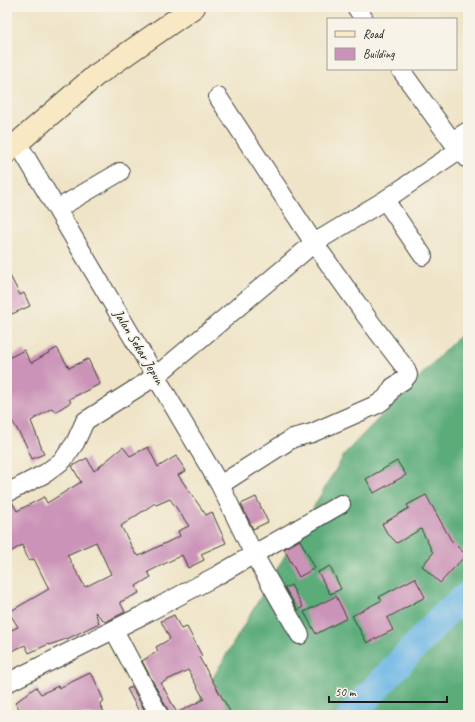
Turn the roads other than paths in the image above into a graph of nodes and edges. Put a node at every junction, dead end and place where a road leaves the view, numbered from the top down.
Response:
1 (194, 7) edge
2 (356, 7) edge
3 (363, 18) edge
4 (401, 70) edge
5 (218, 97) dead end
6 (468, 131) edge
7 (12, 147) edge
8 (460, 150) edge
9 (120, 172) dead end
10 (384, 200) junction
11 (57, 209) junction
12 (314, 243) junction
13 (423, 256) dead end
14 (156, 376) junction
15 (220, 486) junction
16 (7, 492) edge
17 (341, 504) dead end
18 (254, 554) junction
19 (114, 630) junction
20 (300, 635) dead end
21 (7, 683) edge
22 (159, 715) edge

1 - 7 main road
2 - 3 street
4 - 8 street
5 - 12 street
6 - 8 street
7 - 11 street, Jalan Sekar Jepun
8 - 10 street
9 - 11 street
10 - 12 street
10 - 13 street
11 - 14 street, Jalan Sekar Jepun
12 - 14 street
12 - 15 street
14 - 15 street, Jalan Sekar Jepun
14 - 16 street
15 - 18 street, Jalan Sekar Jepun
17 - 18 street
18 - 19 street
18 - 20 street, Jalan Sekar Jepun
19 - 21 street
19 - 22 street

